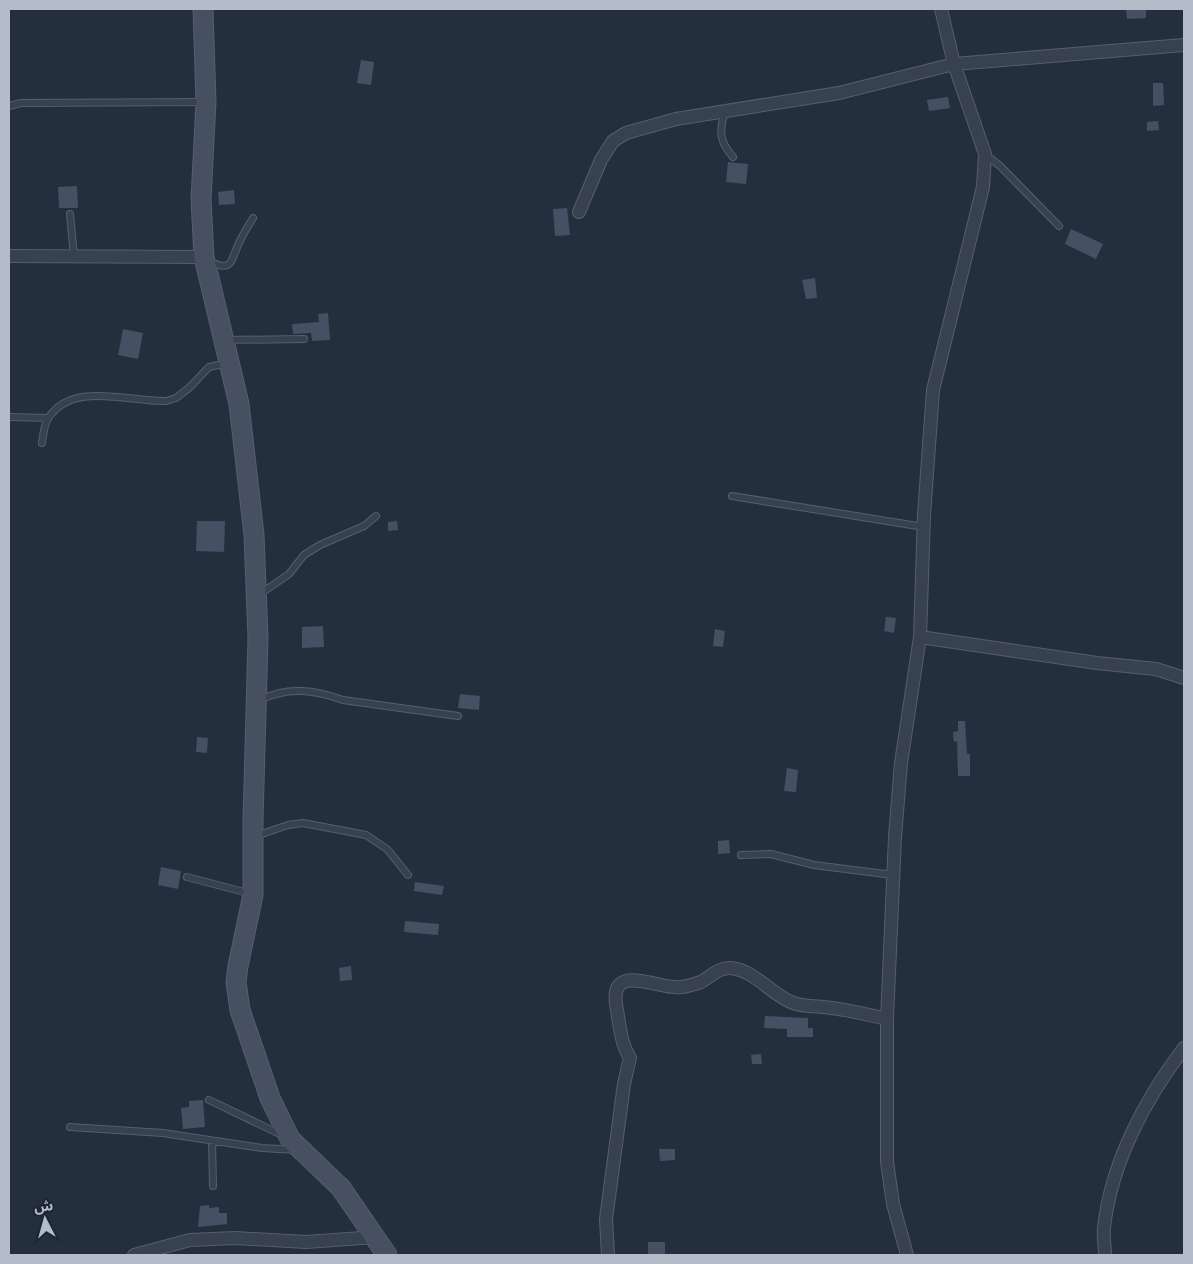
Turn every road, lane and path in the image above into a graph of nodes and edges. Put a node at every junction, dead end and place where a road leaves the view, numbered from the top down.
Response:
1 (203, 9) edge
2 (941, 9) edge
3 (1184, 45) edge
4 (954, 64) junction
5 (206, 102) junction
6 (9, 106) edge
7 (725, 111) junction
8 (985, 154) junction
9 (733, 157) dead end
10 (579, 212) dead end
11 (70, 214) dead end
12 (253, 218) dead end
13 (1059, 226) dead end
14 (9, 256) edge
15 (74, 257) junction
16 (204, 258) junction
17 (304, 339) dead end
18 (224, 340) junction
19 (230, 363) junction
20 (9, 417) edge
21 (48, 418) junction
22 (42, 443) dead end
23 (732, 496) dead end
24 (376, 516) dead end
25 (924, 527) junction
26 (256, 596) junction
27 (920, 637) junction
28 (1184, 678) edge
29 (257, 702) junction
30 (458, 716) dead end
31 (253, 838) junction
32 (741, 855) dead end
33 (408, 875) dead end
34 (893, 876) junction
35 (187, 877) dead end
36 (253, 895) junction
37 (887, 1019) junction
38 (1184, 1048) edge
39 (209, 1100) dead end
40 (70, 1127) dead end
41 (212, 1141) junction
42 (296, 1144) junction
43 (213, 1186) dead end
44 (376, 1237) junction
45 (134, 1255) edge
46 (387, 1255) edge
47 (608, 1255) edge
48 (907, 1255) edge
49 (1106, 1255) edge

1 - 5 street
2 - 4 street
3 - 4 street
4 - 7 street
4 - 8 street
5 - 6 lane
5 - 16 street
7 - 9 lane
7 - 10 street
8 - 13 lane
8 - 25 street
11 - 15 lane
12 - 16 lane
14 - 15 street
15 - 16 street
16 - 18 street
17 - 18 lane
18 - 19 street
19 - 21 lane
19 - 26 street
20 - 21 lane
21 - 22 lane
23 - 25 lane
24 - 26 lane
25 - 27 street
26 - 29 street
27 - 28 street
27 - 34 street
29 - 30 lane
29 - 31 street
31 - 33 lane
31 - 36 street
32 - 34 lane
34 - 37 street
35 - 36 lane
36 - 42 street
37 - 47 street
37 - 48 street
38 - 49 street
39 - 42 lane
40 - 41 lane
41 - 42 lane
41 - 43 lane
42 - 44 street
44 - 45 street
44 - 46 street

